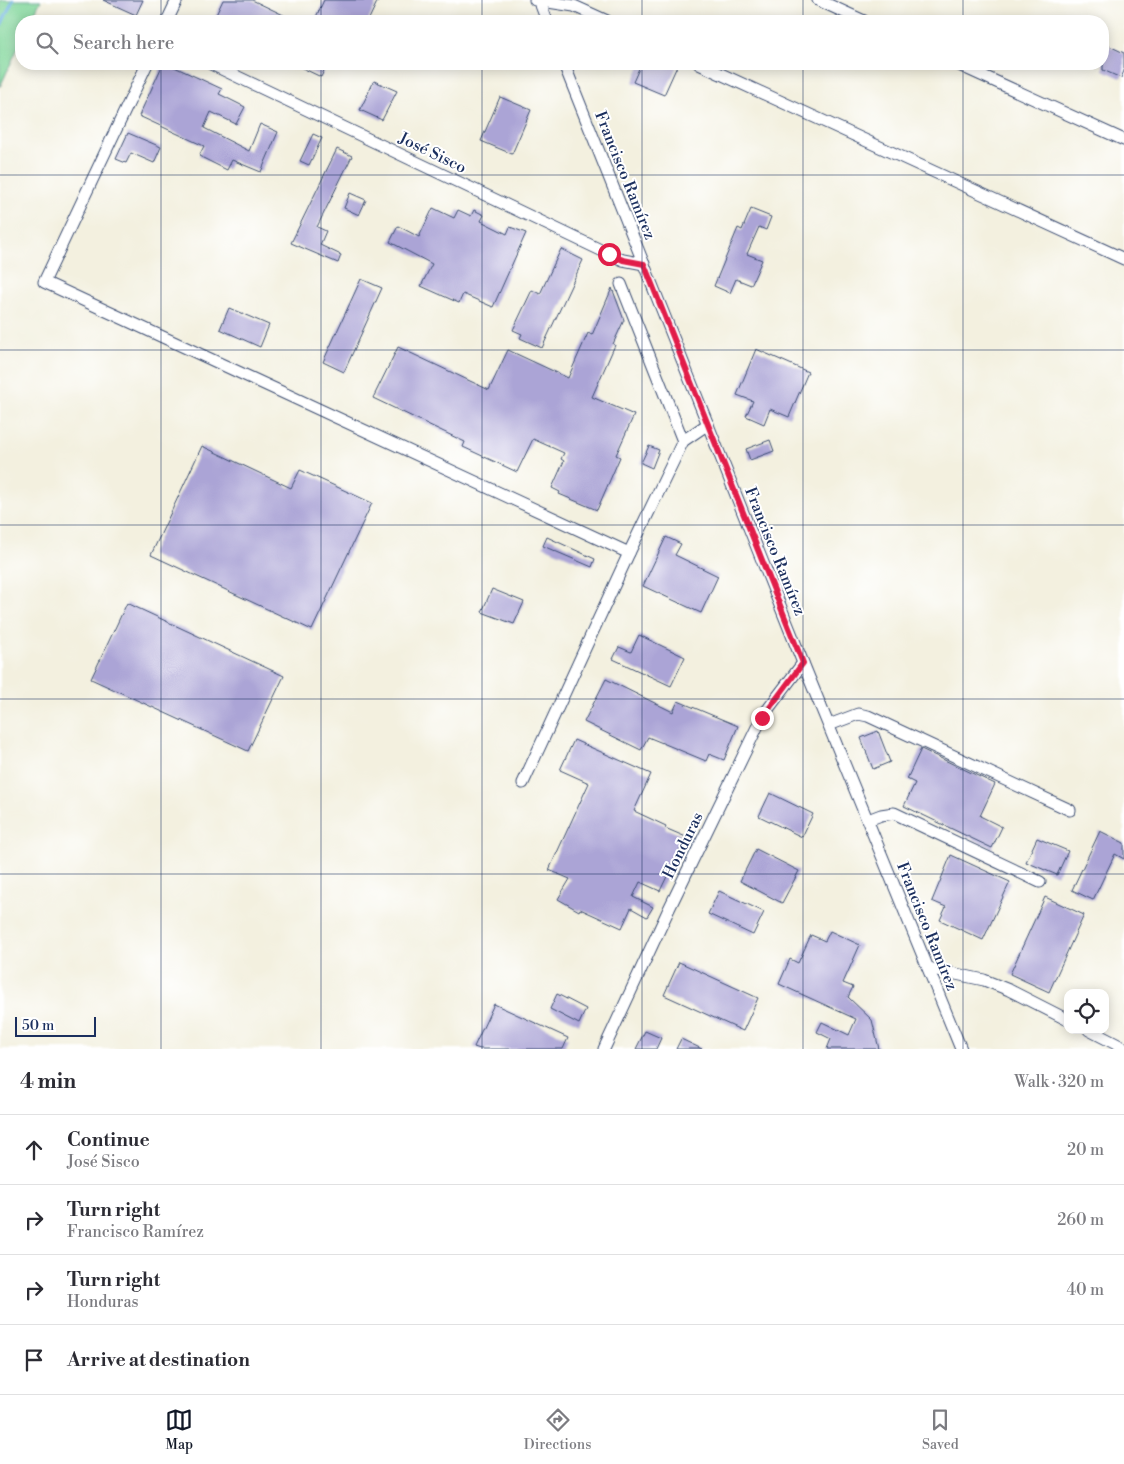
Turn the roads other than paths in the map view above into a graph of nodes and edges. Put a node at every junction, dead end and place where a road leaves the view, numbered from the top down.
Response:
1 (177, 0) edge
2 (538, 0) edge
3 (818, 0) edge
4 (838, 4) edge
5 (170, 15) edge
6 (544, 15) edge
7 (594, 15) edge
8 (855, 15) edge
9 (144, 70) edge
10 (225, 70) edge
11 (566, 70) edge
12 (713, 70) edge
13 (970, 70) edge
14 (1124, 140) edge
15 (1124, 259) edge
16 (644, 264) junction
17 (621, 284) dead end
18 (708, 424) junction
19 (683, 441) junction
20 (629, 553) junction
21 (803, 663) junction
22 (829, 725) junction
23 (523, 783) dead end
24 (1070, 810) dead end
25 (868, 820) junction
26 (1040, 882) dead end
27 (928, 968) junction
28 (1064, 1018) edge
29 (1097, 1034) edge
30 (1124, 1048) edge
31 (604, 1049) edge
32 (961, 1049) edge

1 - 5 street
2 - 6 street
2 - 7 street
3 - 4 street
4 - 8 street
9 - 20 street
10 - 16 street, José Sisco
11 - 16 street, Francisco Ramírez
12 - 15 street
13 - 14 street
16 - 18 street, Francisco Ramírez
17 - 19 street
18 - 19 street
18 - 21 street, Francisco Ramírez
19 - 20 street
20 - 23 street
21 - 22 street, Francisco Ramírez
21 - 31 street, Honduras
22 - 24 street
22 - 25 street, Francisco Ramírez
25 - 26 street
25 - 27 street, Francisco Ramírez
27 - 28 street
27 - 32 street, Francisco Ramírez
29 - 30 street

